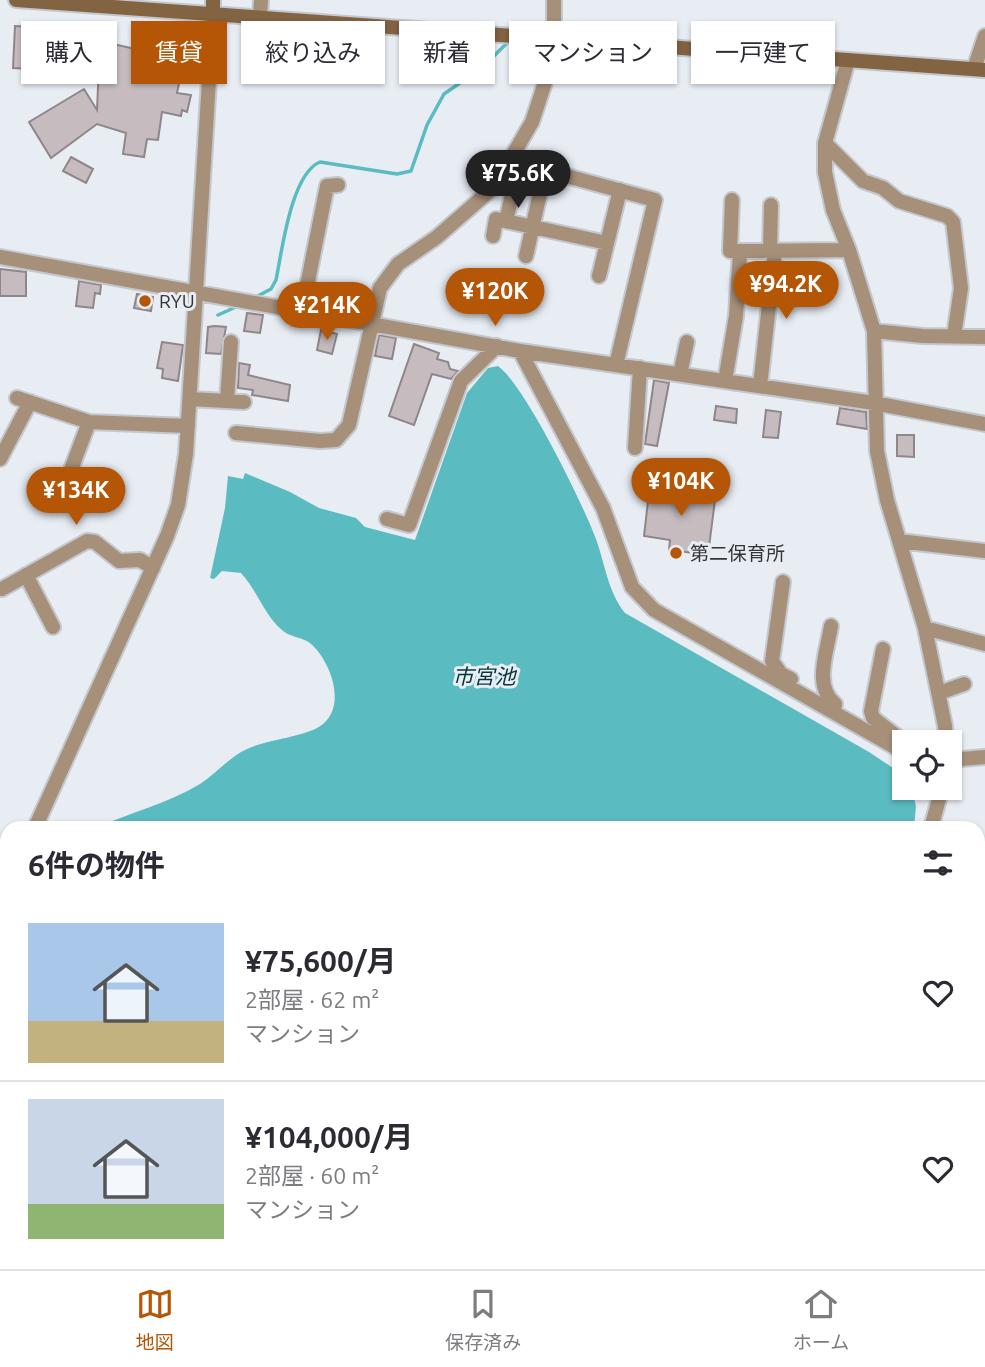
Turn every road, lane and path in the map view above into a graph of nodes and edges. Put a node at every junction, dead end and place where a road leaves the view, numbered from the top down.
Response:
1 (16, 0) edge
2 (261, 0) edge
3 (554, 0) edge
4 (213, 7) edge
5 (260, 18) junction
6 (556, 21) edge
7 (509, 36) edge
8 (985, 36) edge
9 (677, 48) edge
10 (848, 60) junction
11 (980, 69) edge
12 (544, 84) edge
13 (825, 144) junction
14 (511, 161) junction
15 (545, 171) junction
16 (338, 185) dead end
17 (620, 190) junction
18 (513, 191) dead end
19 (732, 200) dead end
20 (771, 205) dead end
21 (506, 221) junction
22 (533, 227) junction
23 (493, 236) dead end
24 (607, 243) junction
25 (849, 250) junction
26 (740, 251) junction
27 (772, 251) junction
28 (0, 257) edge
29 (526, 257) dead end
30 (599, 276) dead end
31 (195, 292) junction
32 (302, 311) junction
33 (371, 324) junction
34 (874, 331) junction
35 (954, 336) junction
36 (985, 337) edge
37 (231, 342) dead end
38 (687, 342) dead end
39 (497, 346) junction
40 (520, 351) junction
41 (616, 365) junction
42 (640, 368) junction
43 (680, 374) junction
44 (725, 381) junction
45 (760, 386) junction
46 (191, 399) junction
47 (227, 401) junction
48 (244, 402) dead end
49 (874, 403) junction
50 (89, 422) junction
51 (985, 424) edge
52 (188, 426) junction
53 (236, 433) dead end
54 (635, 448) dead end
55 (0, 459) edge
56 (61, 496) dead end
57 (387, 519) dead end
58 (899, 541) junction
59 (985, 551) edge
60 (153, 568) junction
61 (26, 575) junction
62 (783, 582) dead end
63 (2, 589) dead end
64 (831, 626) dead end
65 (53, 627) dead end
66 (925, 628) junction
67 (985, 644) edge
68 (883, 649) dead end
69 (964, 684) dead end
70 (791, 687) junction
71 (939, 694) junction
72 (834, 712) junction
73 (944, 730) edge
74 (892, 733) edge
75 (892, 745) edge
76 (985, 757) edge
77 (962, 759) edge
78 (939, 800) edge
79 (38, 821) edge
80 (933, 821) edge

1 - 4 main road
2 - 5 street
3 - 6 street
4 - 5 main road
4 - 31 street
5 - 7 main road
8 - 11 street
9 - 10 main road
10 - 11 main road
10 - 13 street
12 - 14 street
13 - 25 street
13 - 35 street
14 - 15 street
14 - 33 street
15 - 17 street
15 - 22 street
16 - 32 street
17 - 24 street
17 - 41 street
18 - 21 street
19 - 26 street
20 - 27 street
21 - 22 street
21 - 23 street
22 - 24 street
22 - 29 street
24 - 30 street
25 - 27 street
25 - 34 street
26 - 27 street
26 - 44 street
27 - 45 street
28 - 31 street
31 - 32 street
31 - 46 street
32 - 33 street
33 - 39 street
33 - 53 street
34 - 35 street
34 - 49 street
35 - 36 street
37 - 47 street
38 - 43 street
39 - 40 street
39 - 57 street
40 - 41 street
40 - 70 street
41 - 42 street
42 - 43 street
42 - 54 street
43 - 44 street
44 - 45 street
45 - 49 street
46 - 47 street
46 - 52 street
47 - 48 street
49 - 51 street
49 - 58 street
50 - 52 street
50 - 55 street
50 - 56 street
52 - 60 street
58 - 59 street
58 - 66 street
60 - 61 street
60 - 79 street
61 - 63 street
61 - 65 street
62 - 70 street
64 - 72 street
66 - 67 street
66 - 71 street
68 - 74 street
69 - 71 street
70 - 72 street
71 - 73 street
72 - 75 street
76 - 77 street
78 - 80 street

